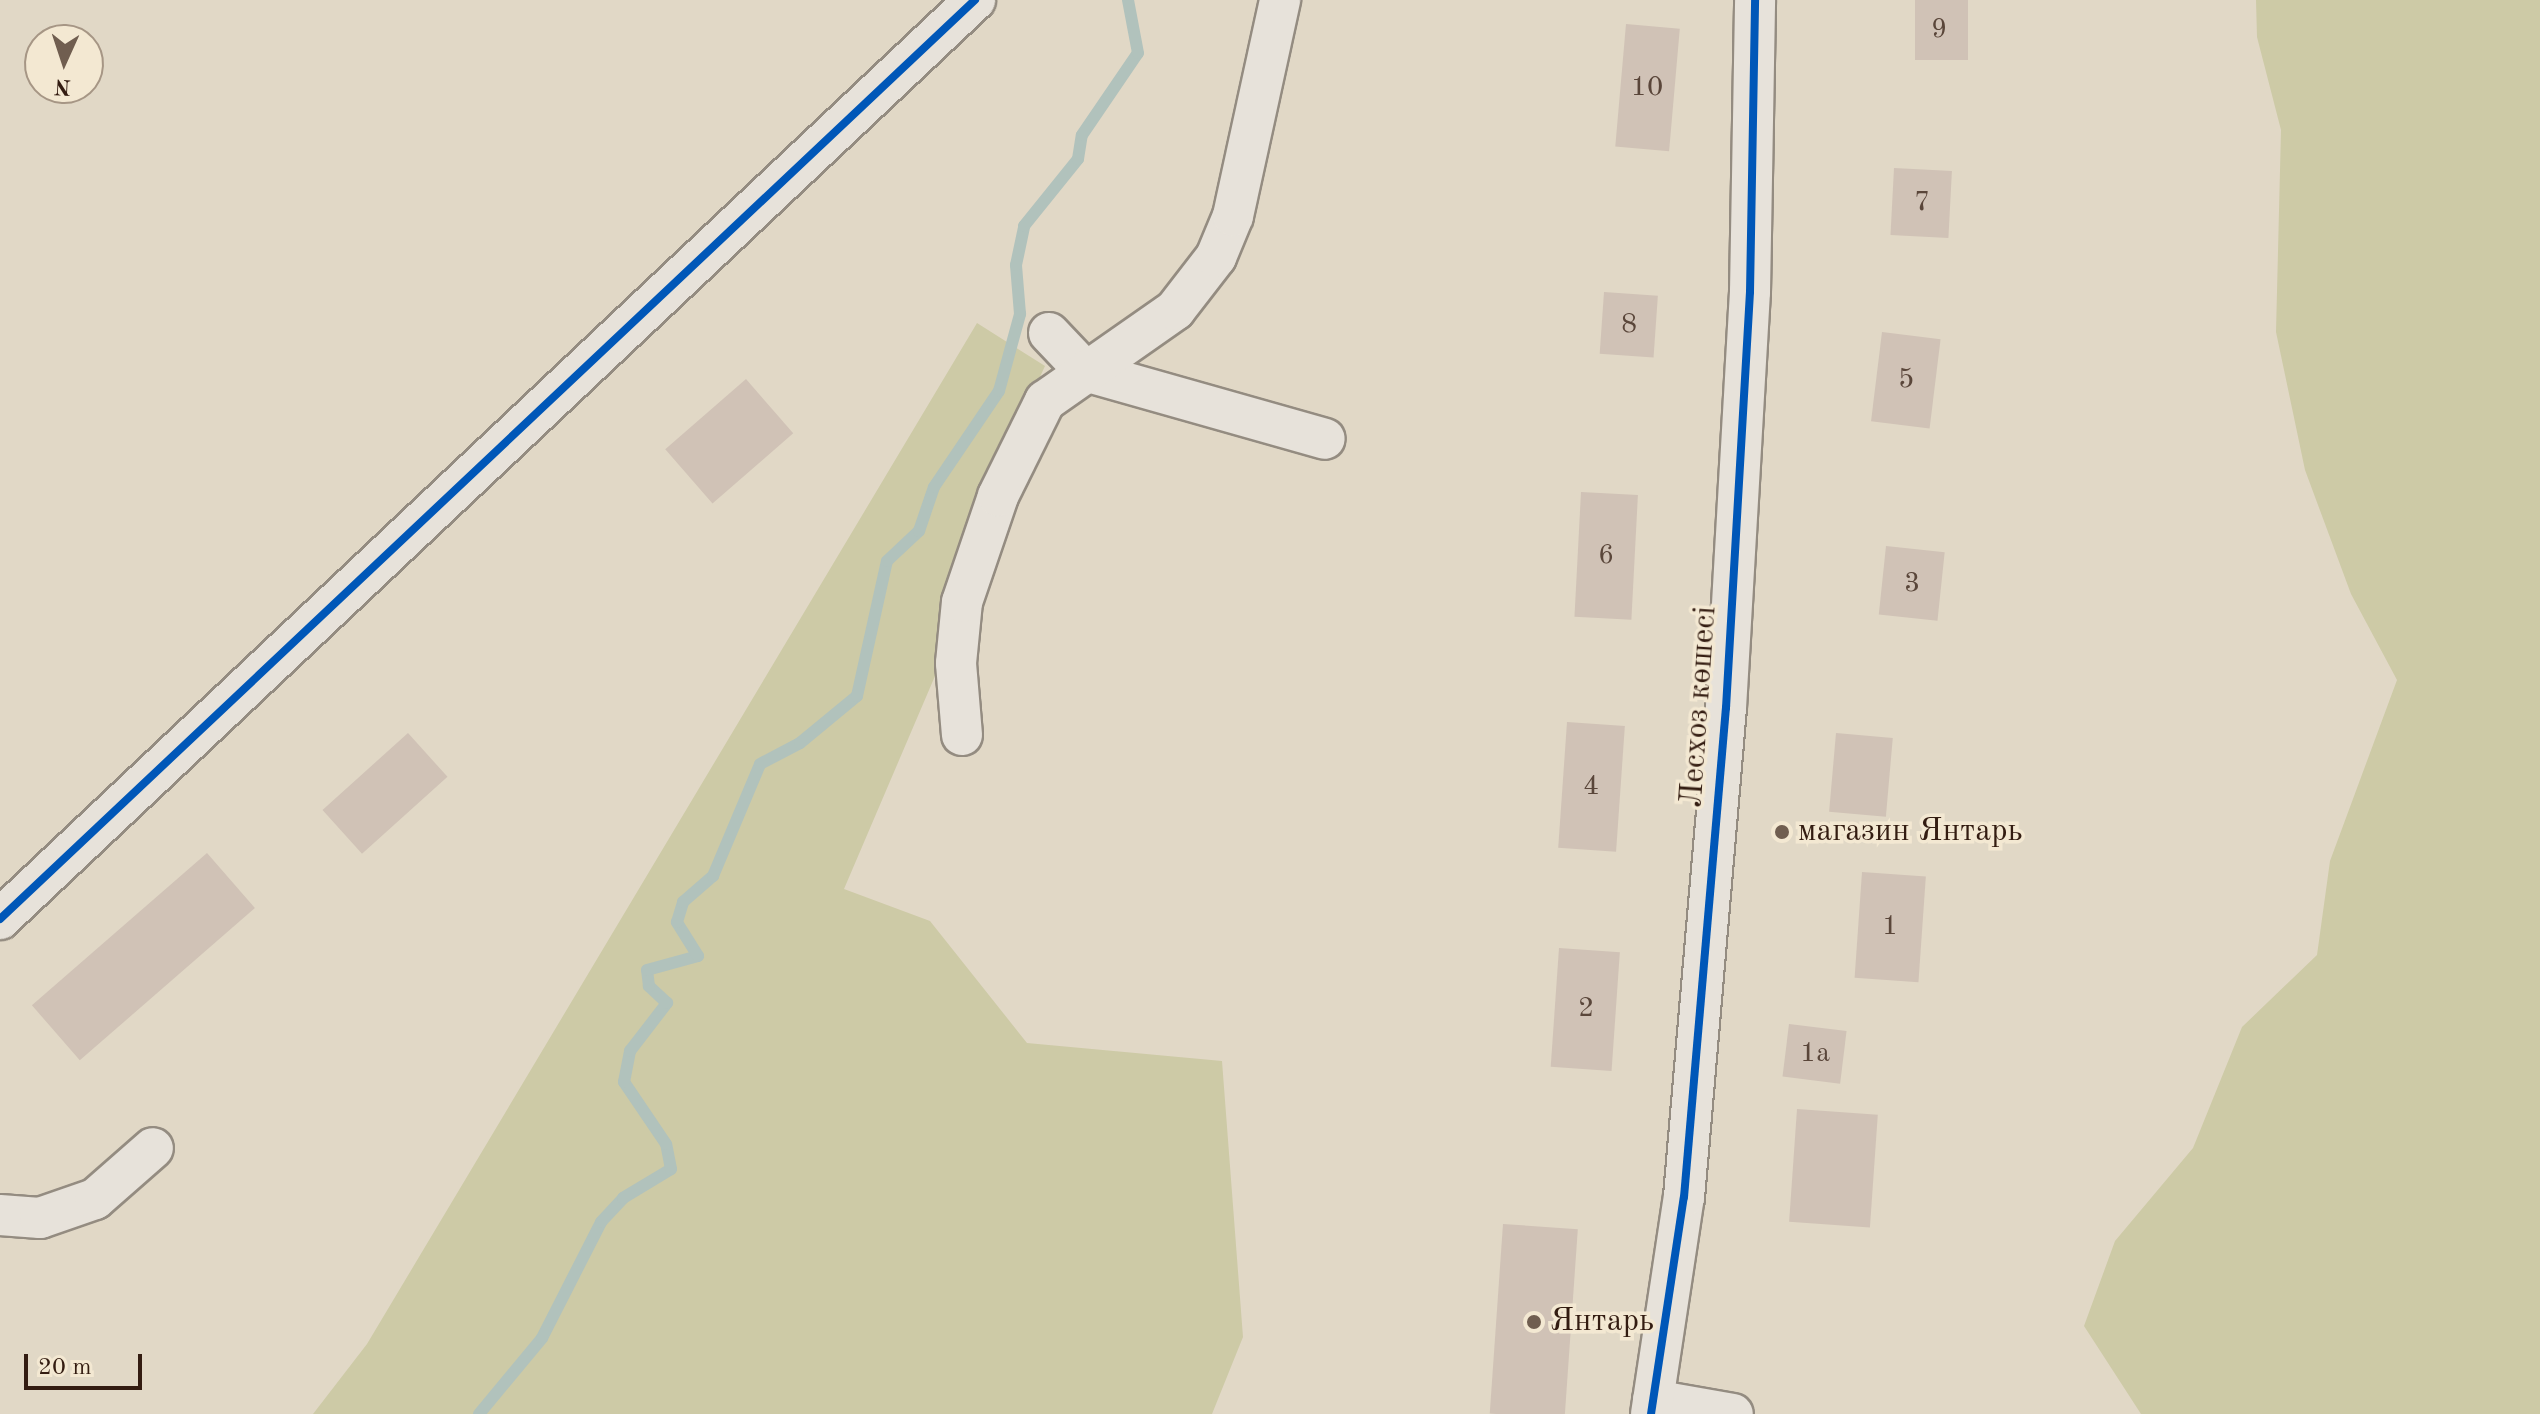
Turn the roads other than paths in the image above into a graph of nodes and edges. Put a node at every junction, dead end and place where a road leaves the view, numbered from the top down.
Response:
1 (975, 0) edge
2 (1280, 0) edge
3 (1755, 0) edge
4 (1049, 333) dead end
5 (1085, 371) junction
6 (1325, 439) dead end
7 (962, 735) dead end
8 (0, 919) edge
9 (153, 1148) dead end
10 (0, 1215) edge
11 (1652, 1407) edge
12 (1733, 1414) edge

1 - 8 street
2 - 5 street
3 - 11 street, Лесхоз көшесі
4 - 5 street
5 - 6 street
5 - 7 street
9 - 10 street
11 - 12 street

